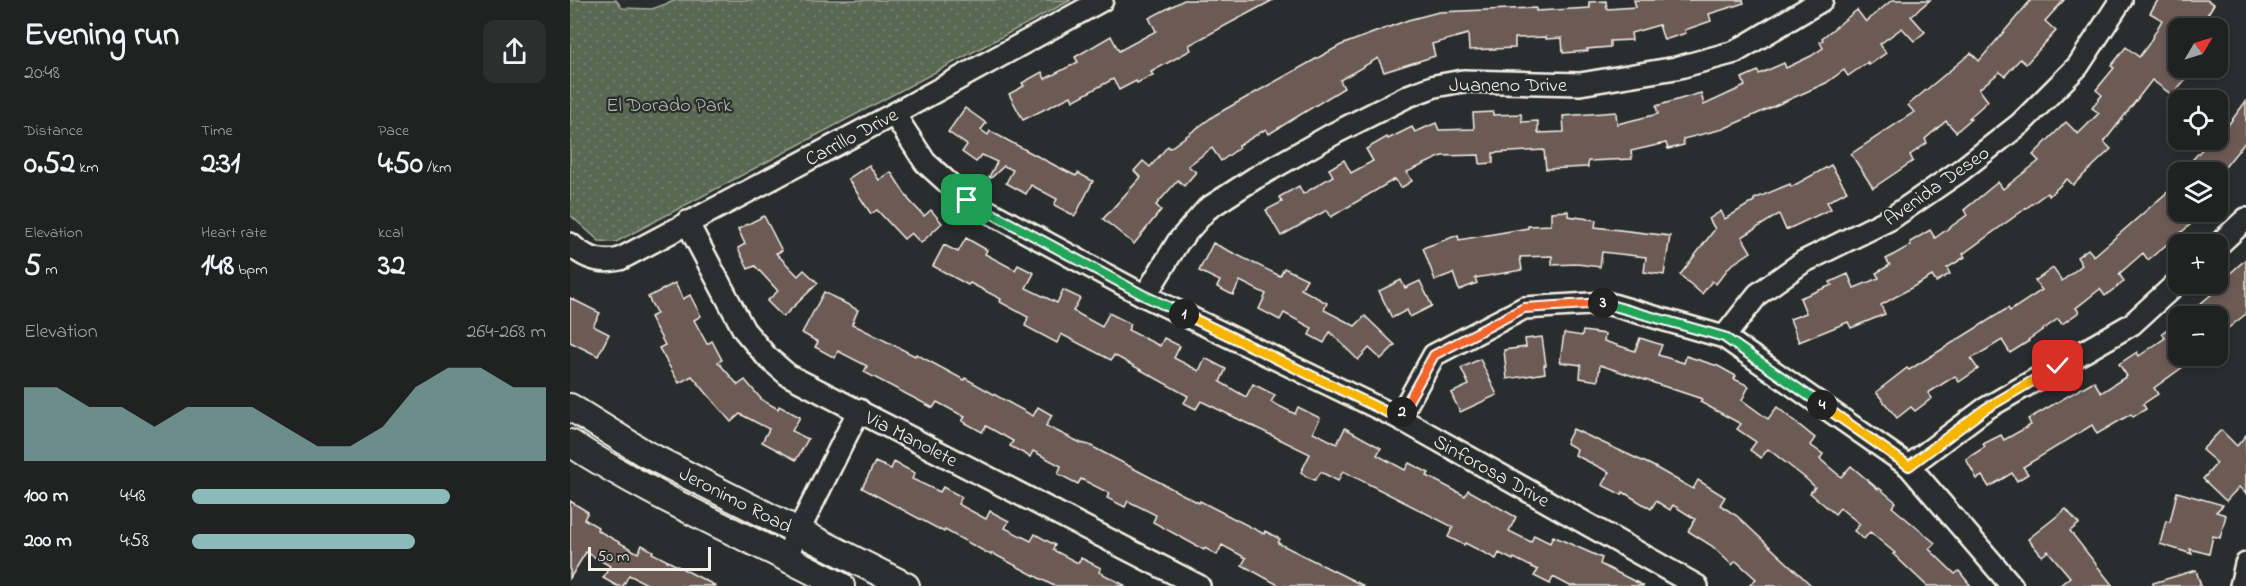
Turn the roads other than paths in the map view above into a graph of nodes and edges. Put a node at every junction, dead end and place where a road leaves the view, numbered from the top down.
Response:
1 (1102, 0) edge
2 (1822, 0) edge
3 (2121, 0) edge
4 (894, 114) junction
5 (2246, 219) edge
6 (687, 222) junction
7 (2228, 236) edge
8 (570, 243) edge
9 (2168, 291) edge
10 (1145, 296) junction
11 (1724, 337) junction
12 (570, 407) edge
13 (859, 411) junction
14 (1399, 418) junction
15 (570, 443) edge
16 (1909, 466) junction
17 (799, 531) junction
18 (786, 556) junction
19 (2246, 564) edge
20 (841, 586) edge
21 (906, 586) edge
22 (1199, 586) edge
23 (1697, 586) edge
24 (2013, 586) edge
25 (2241, 586) edge

1 - 4 street, Carrillo Drive
2 - 10 street, Juaneno Drive
3 - 11 street, Avenida Deseo
4 - 6 street, Carrillo Drive
4 - 10 street, Sinforosa Drive
5 - 7 street
6 - 8 street, Carrillo Drive
6 - 13 street, Via Manolete
9 - 16 street
10 - 14 street, Sinforosa Drive
11 - 14 street
11 - 16 street
12 - 17 main road, Jeronimo Road
13 - 17 street
13 - 22 street, Via Manolete
14 - 23 street, Sinforosa Drive
15 - 18 main road, Jeronimo Road
16 - 24 street
17 - 18 street
17 - 21 main road, Jeronimo Road
18 - 20 main road, Jeronimo Road
19 - 25 street

